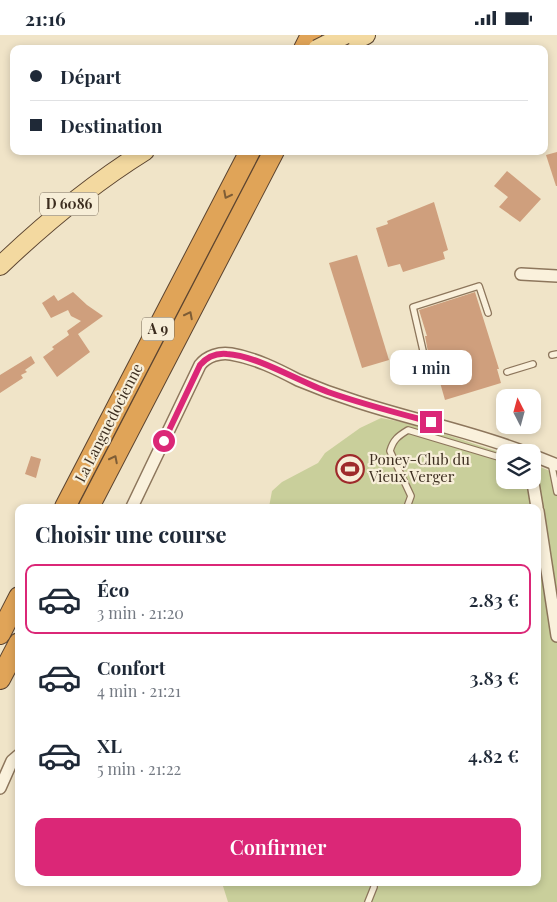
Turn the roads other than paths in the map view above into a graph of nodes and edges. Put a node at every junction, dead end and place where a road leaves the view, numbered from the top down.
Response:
1 (344, 35) edge
2 (366, 35) edge
3 (325, 45) edge
4 (346, 45) edge
5 (120, 155) edge
6 (139, 155) edge
7 (248, 155) edge
8 (272, 155) edge
9 (0, 251) edge
10 (0, 266) edge
11 (521, 274) dead end
12 (557, 276) edge
13 (488, 313) dead end
14 (424, 355) dead end
15 (534, 364) dead end
16 (507, 372) dead end
17 (502, 444) edge
18 (496, 456) edge
19 (541, 459) edge
20 (554, 464) edge
21 (534, 489) edge
22 (557, 491) edge
23 (67, 504) edge
24 (91, 504) edge
25 (133, 504) edge
26 (408, 504) edge
27 (536, 504) edge
28 (541, 531) edge
29 (15, 605) edge
30 (0, 634) edge
31 (557, 636) edge
32 (15, 651) edge
33 (0, 679) edge
34 (15, 758) edge
35 (0, 788) edge
36 (374, 886) edge
37 (368, 902) edge

1 - 3 main road, bridge
2 - 4 main road
5 - 9 main road, D 6086
6 - 10 main road, D 6086
7 -> 23 highway, La Languedocienne / A 9
24 -> 8 highway, La Languedocienne / A 9
11 - 12 street
13 - 14 lane
15 - 16 lane
17 - 25 street
18 - 26 lane
19 - 20 street
20 - 22 lane
21 - 27 street
28 - 31 street
29 - 30 highway
32 - 33 highway
34 - 35 street
36 - 37 lane

